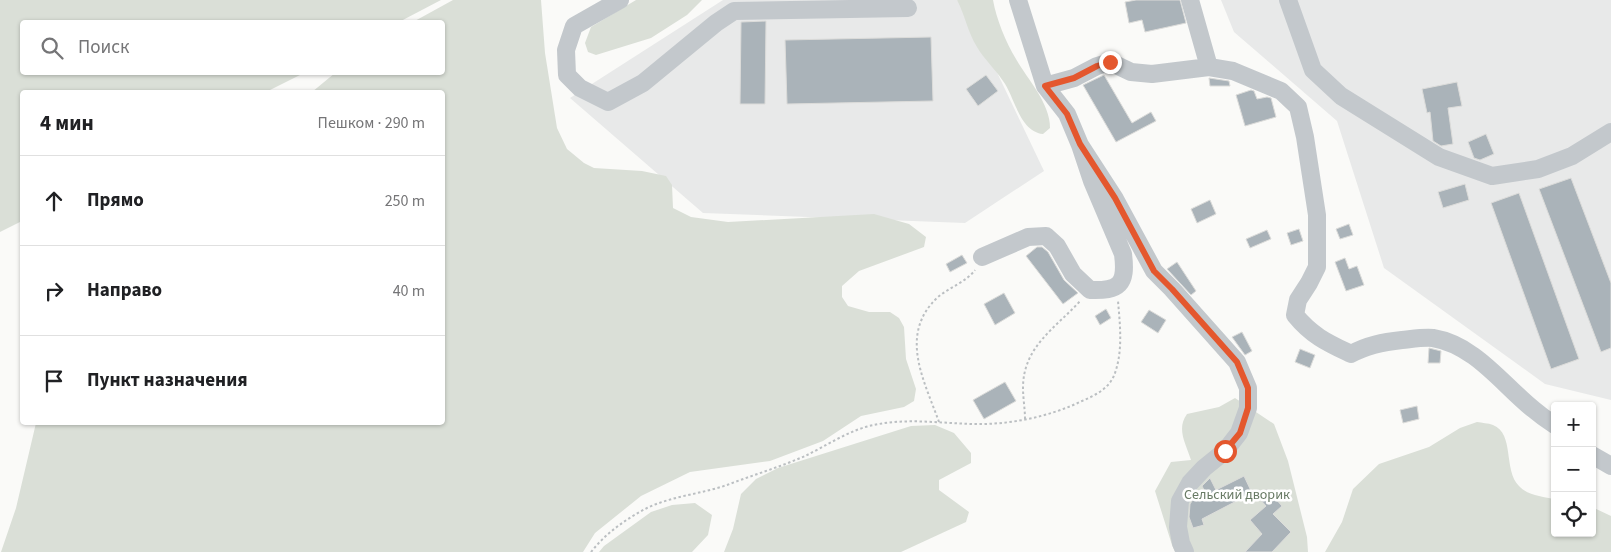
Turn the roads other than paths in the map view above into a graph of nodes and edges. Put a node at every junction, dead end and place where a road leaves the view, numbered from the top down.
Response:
1 (620, 0) edge
2 (1018, 0) edge
3 (1190, 0) edge
4 (1288, 0) edge
5 (908, 8) dead end
6 (1209, 67) junction
7 (1045, 86) junction
8 (1611, 132) edge
9 (1080, 144) junction
10 (982, 258) road end
11 (1551, 422) edge
12 (1596, 457) edge
13 (1611, 466) edge
14 (1185, 552) edge

1 - 5 lane
2 - 7 lane
3 - 6 lane
4 - 8 lane
6 - 7 lane
6 - 11 lane
7 - 9 lane
9 - 10 lane
9 - 14 lane
12 - 13 lane

